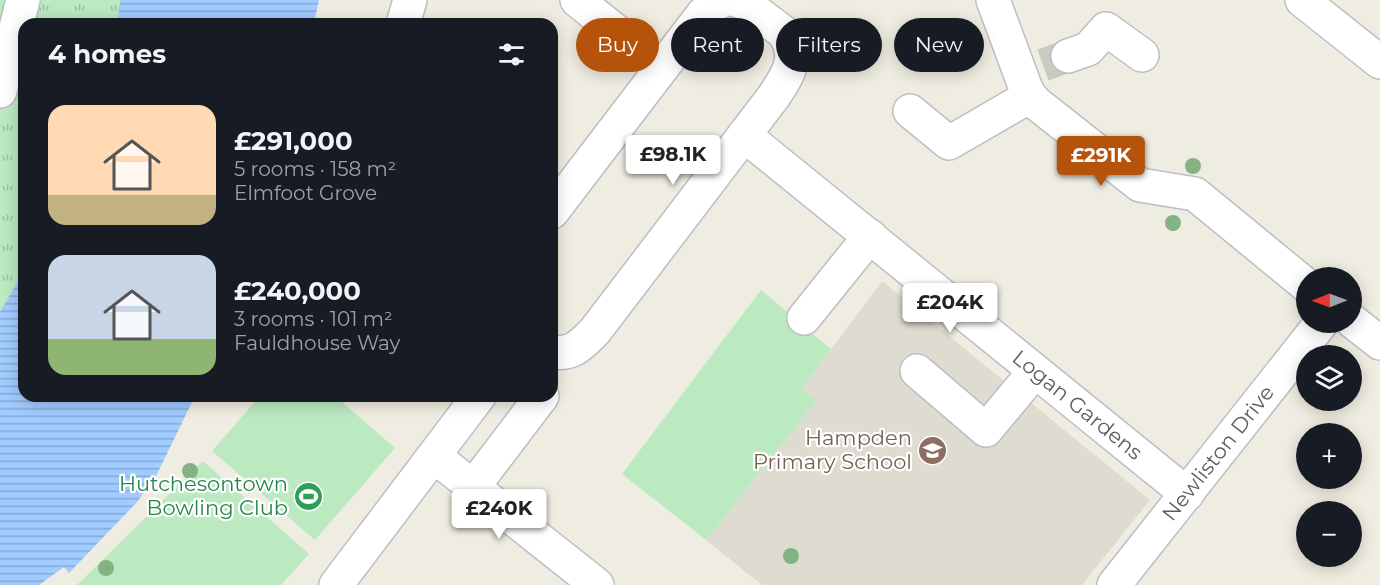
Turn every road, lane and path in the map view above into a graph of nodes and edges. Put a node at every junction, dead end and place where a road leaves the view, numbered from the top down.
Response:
1 (23, 0) edge
2 (410, 0) edge
3 (577, 0) edge
4 (724, 0) edge
5 (736, 0) edge
6 (993, 0) edge
7 (1314, 4) edge
8 (18, 18) edge
9 (405, 18) edge
10 (18, 20) edge
11 (1142, 55) dead end
12 (1380, 62) edge
13 (662, 68) junction
14 (1040, 73) junction
15 (0, 91) edge
16 (910, 111) dead end
17 (744, 135) junction
18 (558, 204) edge
19 (870, 236) junction
20 (1296, 277) edge
21 (804, 318) dead end
22 (1362, 329) edge
23 (1313, 333) edge
24 (1380, 344) edge
25 (558, 353) edge
26 (917, 371) dead end
27 (1035, 371) junction
28 (474, 402) edge
29 (537, 402) edge
30 (434, 456) junction
31 (473, 487) junction
32 (1188, 494) junction
33 (336, 585) edge
34 (597, 585) edge
35 (1114, 585) edge

1 - 8 street
2 - 9 street
3 - 13 street
4 - 13 street
5 - 17 street
6 - 14 street
7 - 12 street
10 - 15 street
11 - 14 street
13 - 18 street
14 - 16 street
14 - 20 street
17 - 19 street, Logan Gardens
17 - 25 street
19 - 21 street
19 - 27 street, Logan Gardens
22 - 24 street
23 - 32 street, Newliston Drive
26 - 27 street
27 - 32 street, Logan Gardens
28 - 30 street
29 - 31 street
30 - 31 street
30 - 33 street
31 - 34 street
32 - 35 street, Newliston Drive

